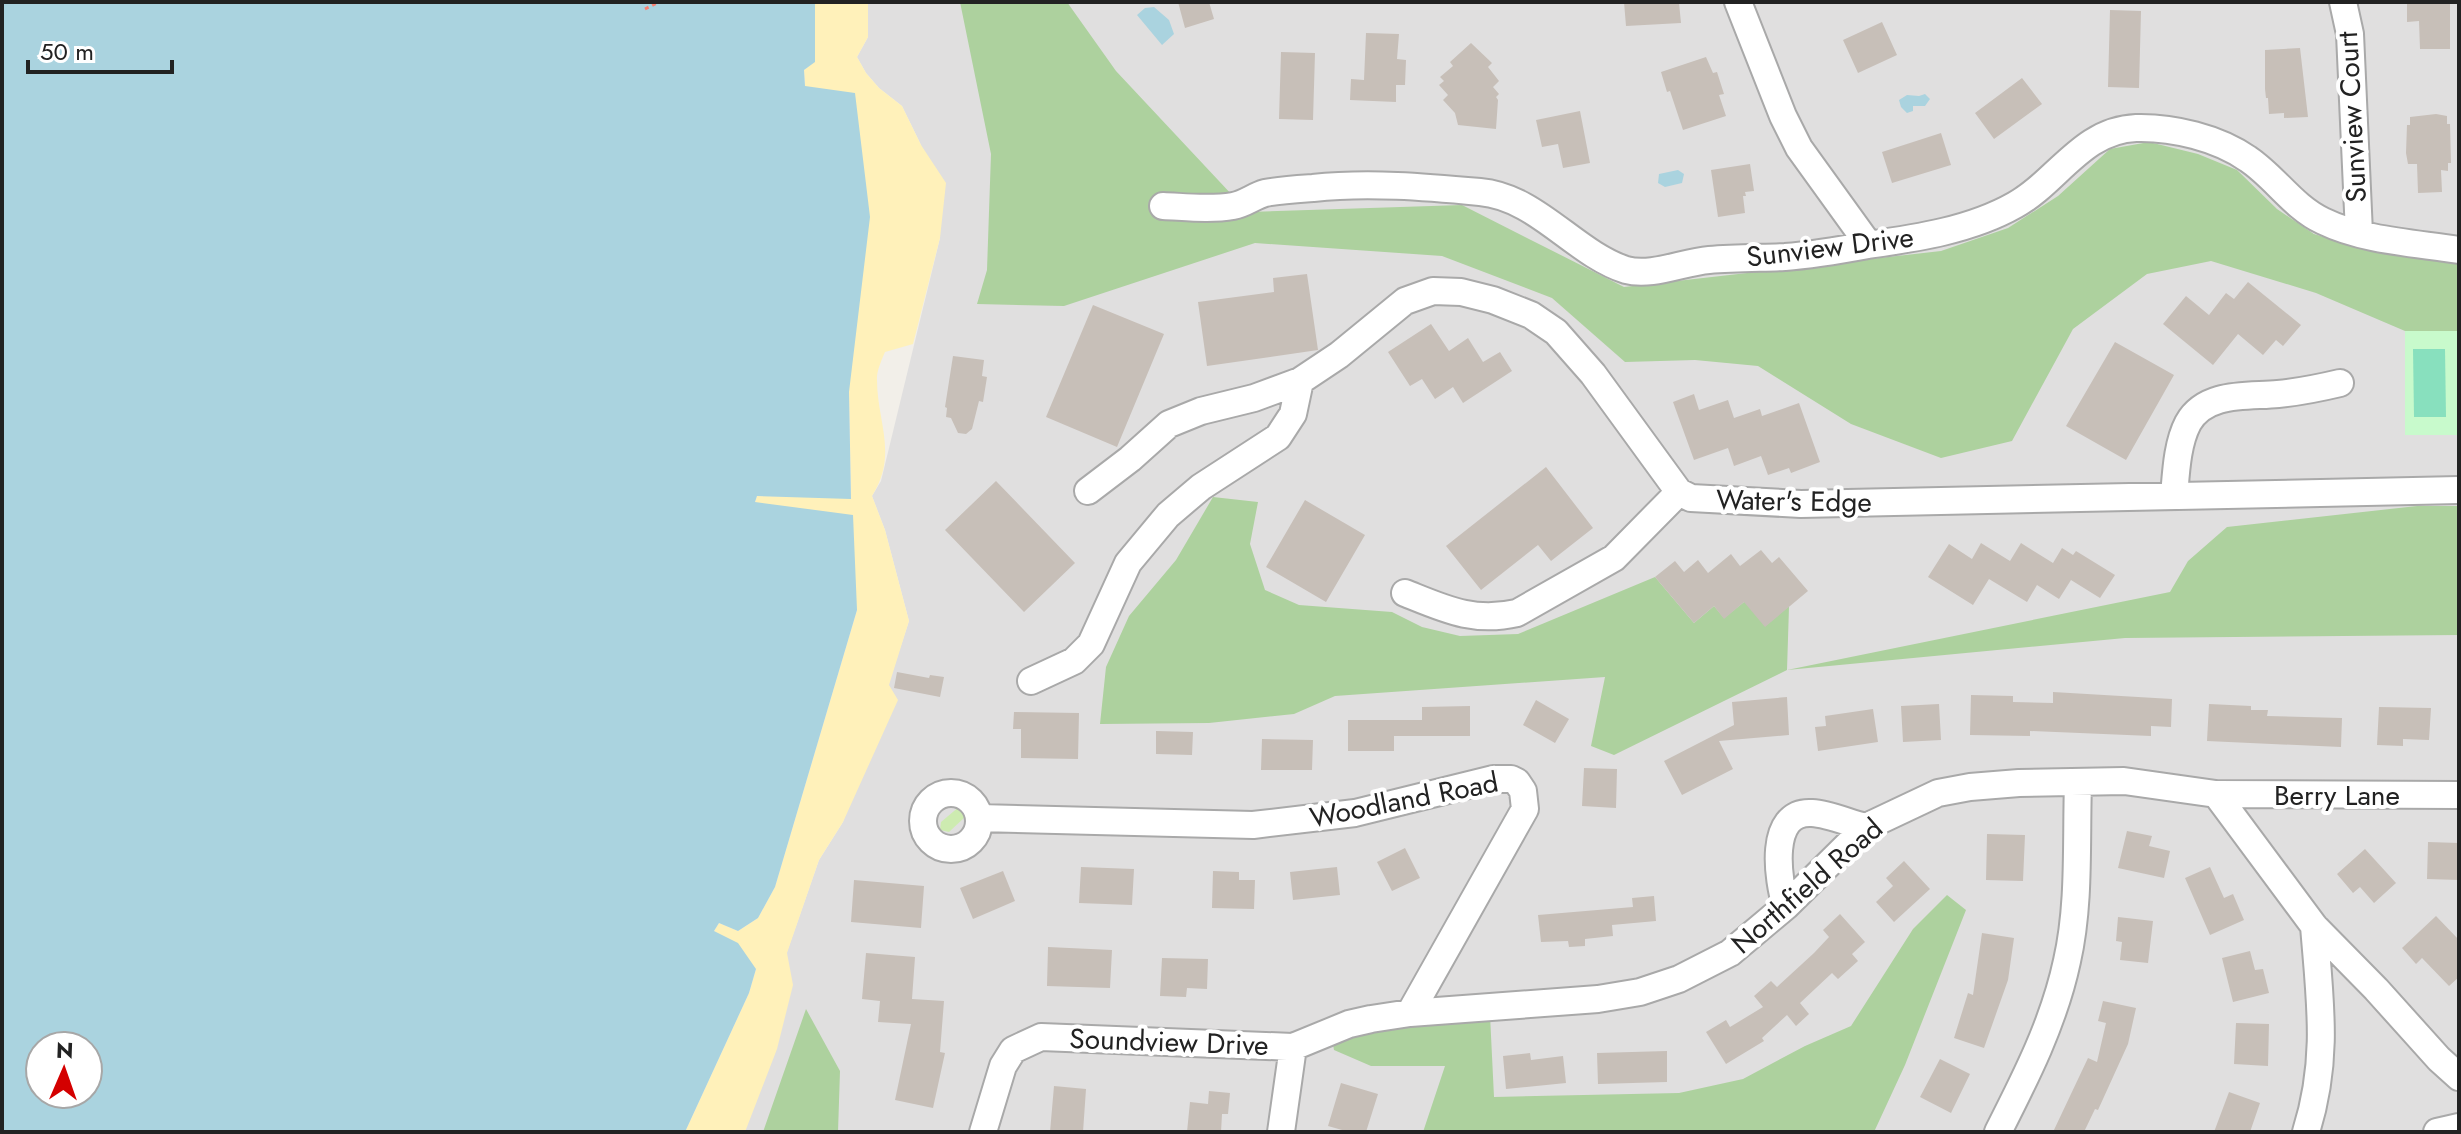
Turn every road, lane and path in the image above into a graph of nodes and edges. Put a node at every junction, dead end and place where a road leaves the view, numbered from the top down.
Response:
1 (659, 2) edge
2 (1738, 2) edge
3 (2343, 2) edge
4 (645, 9) dead end
5 (1163, 206) dead end
6 (2359, 233) junction
7 (1869, 245) junction
8 (2459, 250) edge
9 (1300, 381) junction
10 (2340, 383) dead end
11 (2459, 490) edge
12 (1088, 491) dead end
13 (1679, 492) junction
14 (2174, 496) junction
15 (1405, 593) dead end
16 (1031, 681) dead end
17 (2078, 783) junction
18 (2216, 794) junction
19 (2459, 795) edge
20 (979, 818) dead end
21 (1866, 827) junction
22 (1786, 906) junction
23 (2314, 926) junction
24 (1410, 1013) junction
25 (1293, 1047) junction
26 (2459, 1077) edge
27 (2459, 1127) edge
28 (983, 1132) edge
29 (1281, 1132) edge
30 (1998, 1132) edge
31 (2306, 1132) edge
32 (2437, 1132) edge

1 - 4 path
2 - 7 street
3 - 6 street, Sunview Court
5 - 7 street, Sunview Drive
6 - 7 street, Sunview Drive
6 - 8 street, Sunview Drive
9 - 12 street, Water's Edge
9 - 13 street, Water's Edge
9 - 16 street
10 - 14 street
11 - 14 street, Water's Edge
13 - 14 street, Water's Edge
13 - 15 street
17 - 18 street, Northfield Road
17 - 21 street, Northfield Road
17 - 30 street
18 - 19 street, Berry Lane
18 - 23 street
20 - 24 street, Woodland Road
21 - 22 street, Northfield Road
21 - 22 street
22 - 24 street, Northfield Road
23 - 26 street
23 - 31 street
24 - 25 street, Soundview Drive
25 - 28 street, Soundview Drive
25 - 29 street
27 - 32 street

